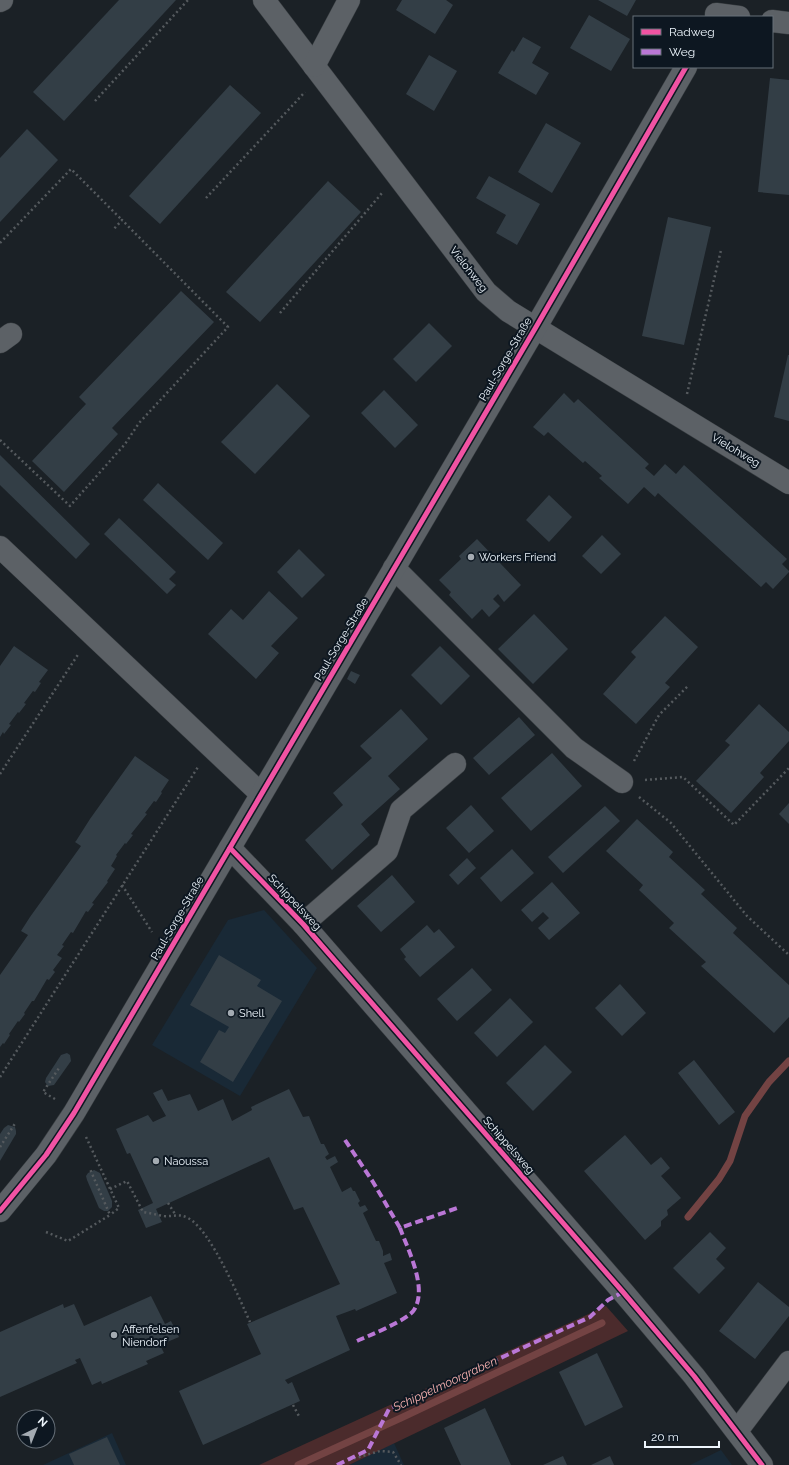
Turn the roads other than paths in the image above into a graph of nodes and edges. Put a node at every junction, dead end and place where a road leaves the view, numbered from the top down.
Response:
1 (264, 0) edge
2 (349, 0) edge
3 (718, 10) edge
4 (736, 16) edge
5 (773, 21) edge
6 (789, 23) edge
7 (685, 68) edge
8 (318, 70) junction
9 (536, 327) junction
10 (789, 483) edge
11 (0, 547) edge
12 (394, 568) junction
13 (455, 764) dead end
14 (622, 782) road end
15 (262, 794) junction
16 (230, 848) junction
17 (303, 924) junction
18 (0, 1211) edge
19 (789, 1362) edge
20 (737, 1431) junction
21 (762, 1465) edge

1 - 8 street, Vielohweg
2 - 8 street
3 - 4 street
5 - 6 street
7 - 9 street, Paul-Sorge-Straße
8 - 9 street, Vielohweg
9 - 10 street, Vielohweg
9 - 12 street, Paul-Sorge-Straße
11 - 15 street
12 - 14 street
12 - 15 street, Paul-Sorge-Straße
13 - 17 street
15 - 16 street, Paul-Sorge-Straße
16 - 17 street, Schippelsweg
16 - 18 street, Paul-Sorge-Straße
17 - 20 street, Schippelsweg
19 - 20 street
20 - 21 street, Schippelsweg

